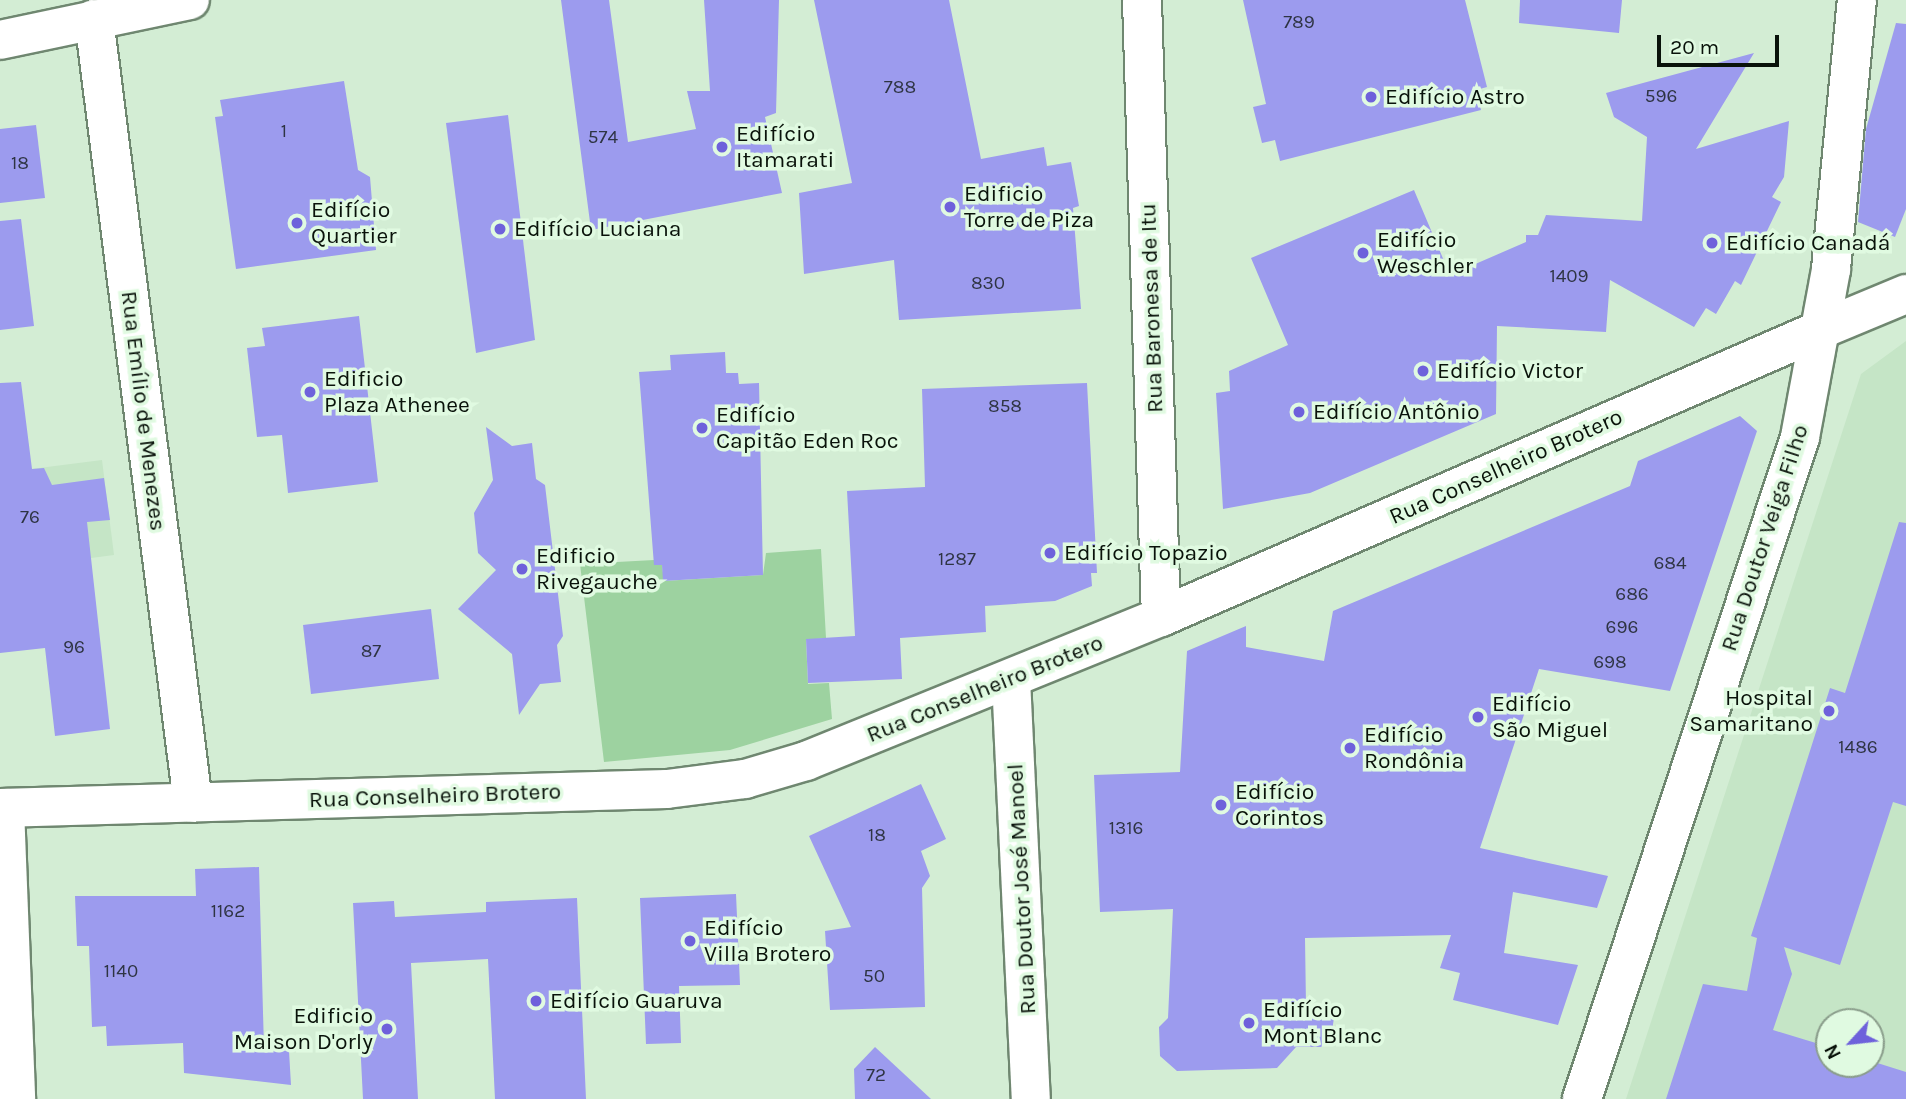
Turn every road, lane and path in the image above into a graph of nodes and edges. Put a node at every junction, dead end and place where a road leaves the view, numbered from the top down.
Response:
1 (190, 0) edge
2 (1142, 0) edge
3 (1857, 0) edge
4 (94, 19) junction
5 (0, 40) edge
6 (1906, 294) edge
7 (1822, 329) junction
8 (1161, 617) junction
9 (1011, 679) junction
10 (193, 803) junction
11 (3, 808) edge
12 (16, 1099) edge
13 (1031, 1099) edge
14 (1582, 1099) edge

1 - 4 street
2 - 8 street, Rua Baronesa de Itu
3 - 7 street, Rua Doutor Veiga Filho
4 - 5 street
4 - 10 street, Rua Emílio de Menezes
6 - 7 street, Rua Conselheiro Brotero
7 - 8 street, Rua Conselheiro Brotero
7 - 14 street, Rua Doutor Veiga Filho
8 - 9 street, Rua Conselheiro Brotero
9 - 10 street, Rua Conselheiro Brotero
9 - 13 street, Rua Doutor José Manoel
10 - 11 street, Rua Conselheiro Brotero
11 - 12 street

